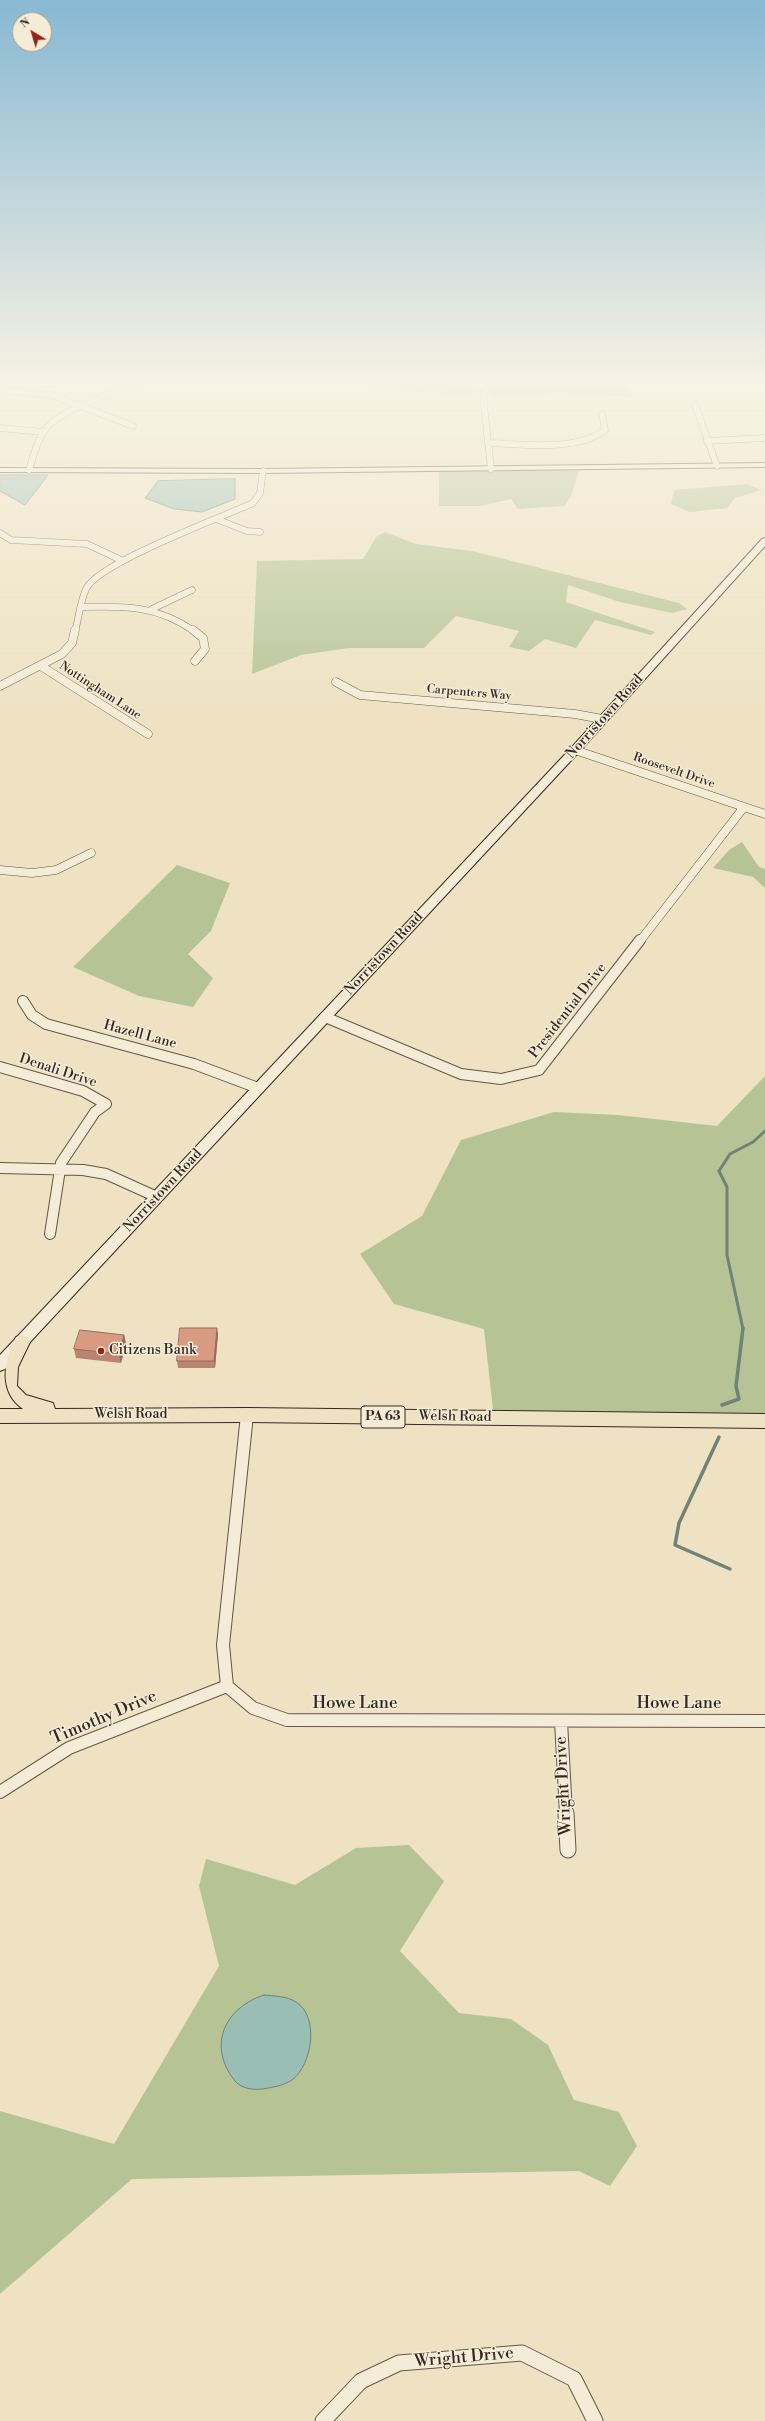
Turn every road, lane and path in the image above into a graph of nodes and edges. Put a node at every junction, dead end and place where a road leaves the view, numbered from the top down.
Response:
1 (259, 496) edge
2 (216, 519) junction
3 (260, 532) dead end
4 (0, 533) edge
5 (11, 540) junction
6 (765, 541) edge
7 (0, 544) edge
8 (123, 561) junction
9 (192, 590) dead end
10 (81, 607) junction
11 (152, 608) junction
12 (195, 660) dead end
13 (41, 666) junction
14 (336, 682) dead end
15 (0, 686) edge
16 (602, 719) junction
17 (148, 734) dead end
18 (575, 750) junction
19 (744, 807) junction
20 (765, 814) edge
21 (91, 853) dead end
22 (0, 870) edge
23 (23, 1001) dead end
24 (325, 1017) junction
25 (0, 1067) edge
26 (258, 1088) junction
27 (0, 1168) edge
28 (60, 1169) junction
29 (157, 1197) junction
30 (50, 1234) dead end
31 (22, 1342) junction
32 (0, 1365) edge
33 (115, 1415) junction
34 (247, 1415) junction
35 (0, 1416) edge
36 (765, 1421) edge
37 (228, 1686) junction
38 (561, 1721) junction
39 (765, 1721) edge
40 (0, 1792) edge
41 (568, 1850) dead end
42 (323, 2421) edge
43 (595, 2421) edge

1 - 2 street
2 - 3 street
2 - 8 street
4 - 5 street
5 - 7 street
5 - 8 street
6 - 16 main road, Norristown Road
8 - 10 street
9 - 11 street
10 - 11 street
10 - 13 street
11 - 12 street
13 - 15 street
13 - 17 street, Nottingham Lane
14 - 16 street, Carpenters Way
16 - 18 main road, Norristown Road
18 - 19 street, Roosevelt Drive
18 - 24 main road, Norristown Road
19 - 20 street, Roosevelt Drive
19 - 24 street, Presidential Drive
21 - 22 street
23 - 26 street, Hazell Lane
24 - 26 main road, Norristown Road
25 - 28 street, Denali Drive
26 - 29 main road, Norristown Road
27 - 28 street
28 - 29 street
28 - 30 street
29 - 31 main road, Norristown Road
31 - 32 main road, Norristown Road
31 - 33 main road
33 - 34 main road, Welsh Road / PA 63
33 - 35 main road, Welsh Road / PA 63
34 - 36 main road, Welsh Road / PA 63
34 - 37 street
37 - 38 street, Howe Lane
37 - 40 street, Timothy Drive
38 - 39 street, Howe Lane
38 - 41 street, Wright Drive
42 - 43 street, Wright Drive

